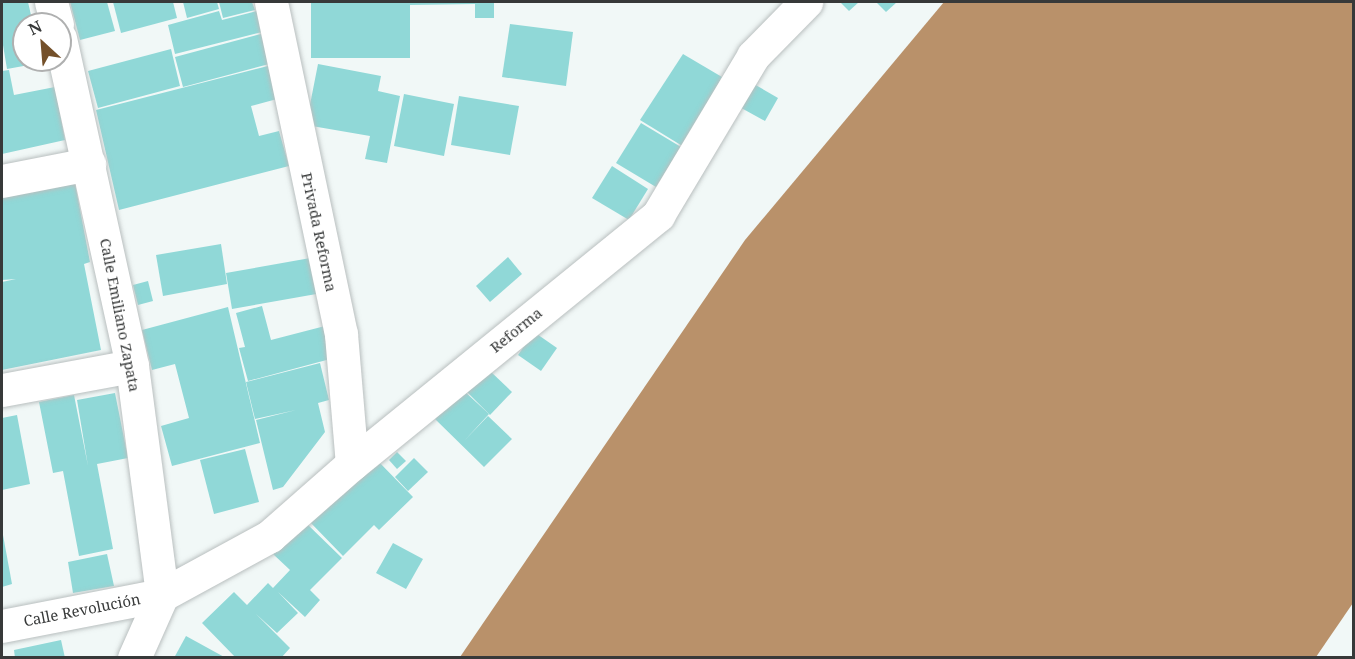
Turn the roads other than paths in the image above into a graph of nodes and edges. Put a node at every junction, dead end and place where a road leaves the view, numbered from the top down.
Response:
1 (271, 2) edge
2 (806, 2) edge
3 (68, 72) edge
4 (89, 164) junction
5 (2, 181) edge
6 (132, 366) junction
7 (2, 390) edge
8 (352, 464) junction
9 (162, 595) junction
10 (2, 626) edge
11 (134, 657) edge

1 - 8 street, Privada Reforma
2 - 8 street, Reforma
3 - 4 street, Calle Emiliano Zapata
4 - 5 street
4 - 6 street, Calle Emiliano Zapata
6 - 7 street
6 - 9 street, Calle Emiliano Zapata
8 - 9 street, Reforma
9 - 10 street, Calle Revolución
9 - 11 street

